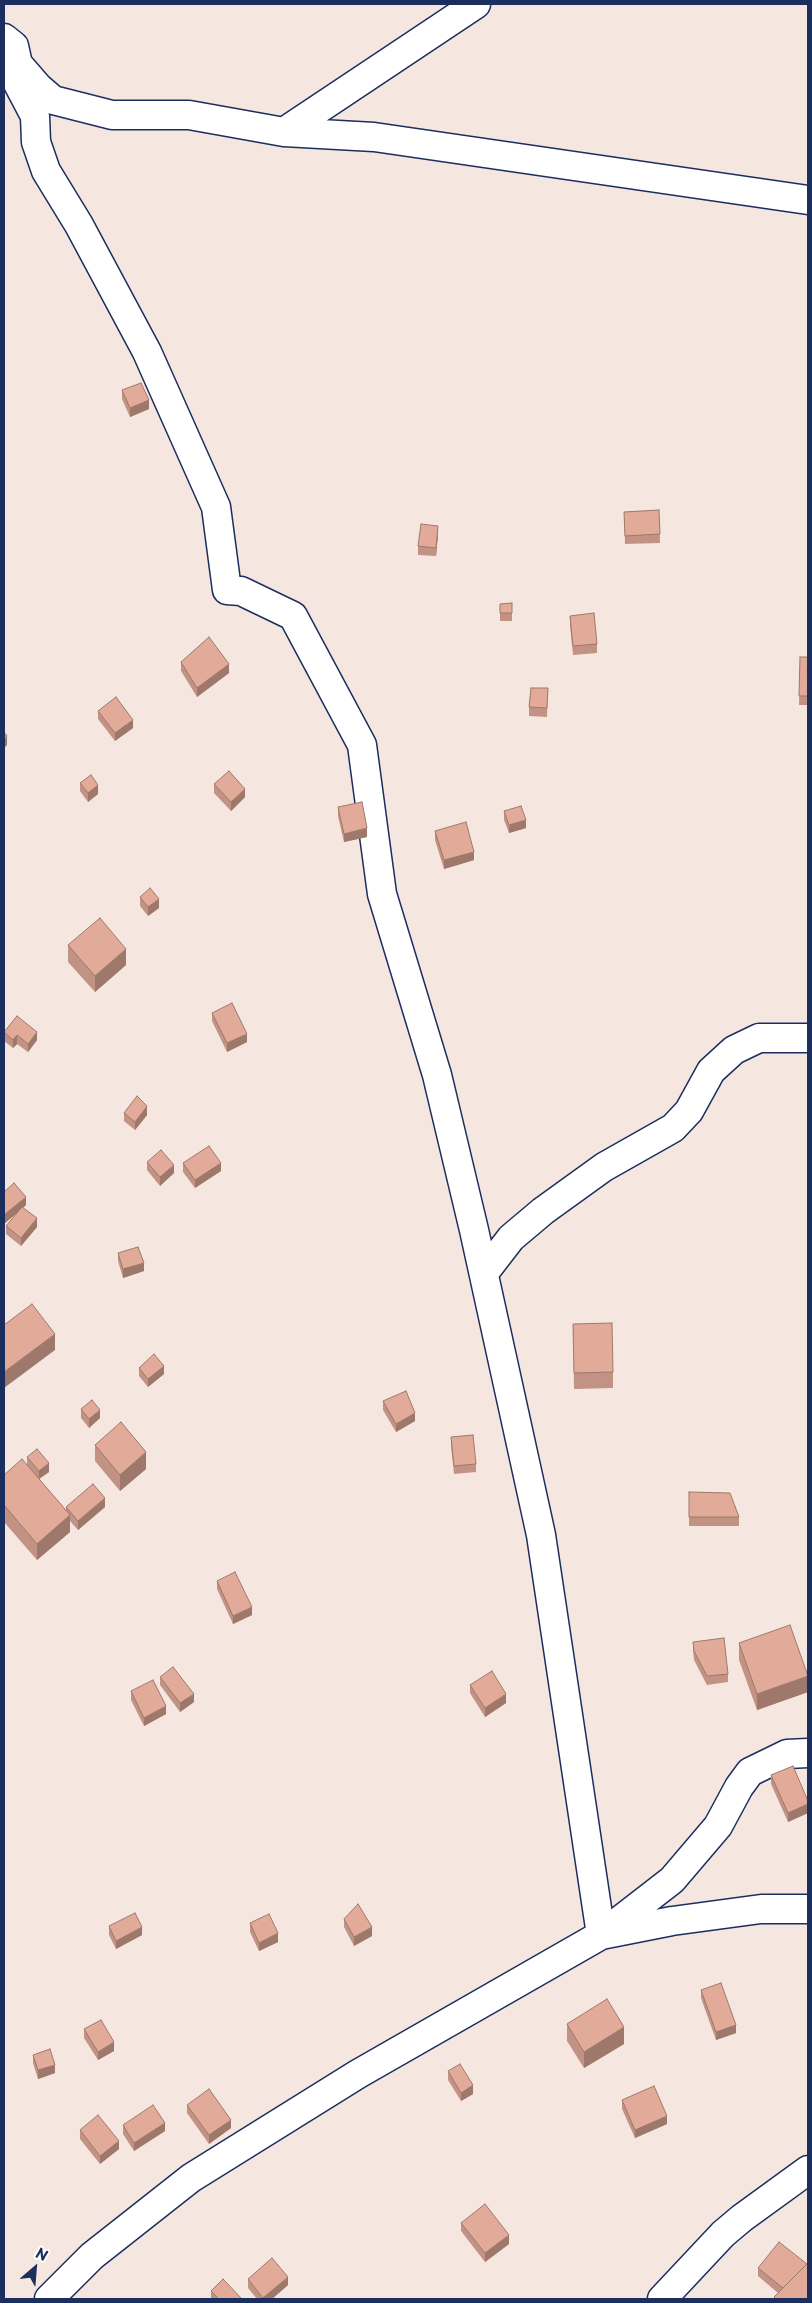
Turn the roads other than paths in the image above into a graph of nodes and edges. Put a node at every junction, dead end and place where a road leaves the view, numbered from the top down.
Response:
1 (476, 4) edge
2 (4, 38) edge
3 (4, 57) edge
4 (284, 132) junction
5 (808, 200) edge
6 (808, 1038) edge
7 (484, 1273) junction
8 (808, 1753) edge
9 (808, 1909) edge
10 (601, 1934) junction
11 (808, 2170) edge
12 (49, 2299) edge
13 (662, 2299) edge

1 - 4 street
2 - 4 street
3 - 7 street
4 - 5 street
6 - 7 street
7 - 10 street
8 - 10 street
9 - 10 street
10 - 12 street
11 - 13 street

